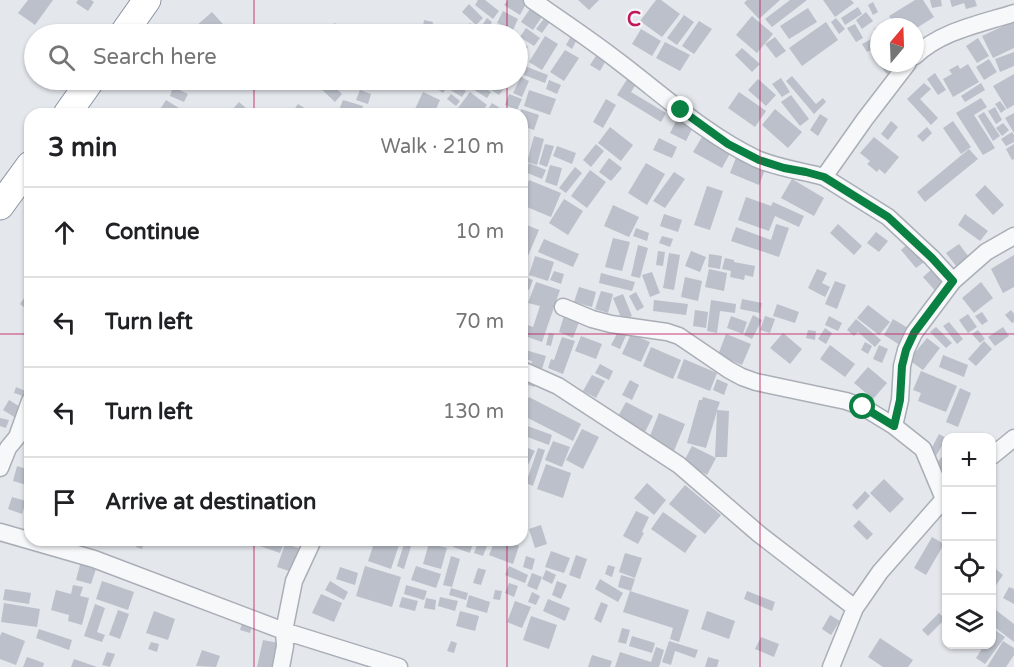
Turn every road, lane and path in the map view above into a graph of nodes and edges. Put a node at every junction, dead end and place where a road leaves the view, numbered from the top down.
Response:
1 (147, 0) edge
2 (532, 0) edge
3 (1014, 13) edge
4 (130, 24) edge
5 (924, 49) edge
6 (901, 72) edge
7 (84, 90) edge
8 (71, 108) edge
9 (24, 173) edge
10 (824, 177) junction
11 (0, 206) edge
12 (1014, 236) edge
13 (953, 281) junction
14 (563, 307) dead end
15 (528, 373) edge
16 (24, 418) edge
17 (894, 426) junction
18 (1014, 438) edge
19 (996, 453) edge
20 (0, 468) edge
21 (942, 491) edge
22 (942, 501) edge
23 (0, 532) edge
24 (24, 539) edge
25 (49, 546) edge
26 (310, 546) edge
27 (855, 608) junction
28 (284, 631) junction
29 (281, 667) edge
30 (399, 667) edge
31 (831, 667) edge

1 - 4 highway
2 - 10 street
3 - 5 street
6 - 10 street
7 - 8 highway
9 - 11 highway
10 - 13 street
12 - 13 street
13 - 17 street
14 - 17 street
15 - 27 street
16 - 20 street
17 - 21 street
18 - 19 street
22 - 27 street
23 - 24 street
25 - 28 street
26 - 28 street
27 - 31 street
28 - 29 street
28 - 30 street

